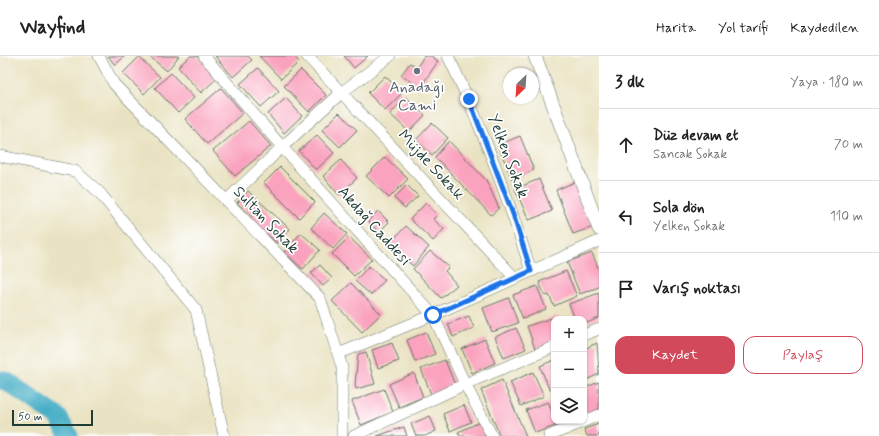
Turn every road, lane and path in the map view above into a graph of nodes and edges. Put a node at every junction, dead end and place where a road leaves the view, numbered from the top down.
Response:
1 (99, 56) edge
2 (204, 56) edge
3 (307, 56) edge
4 (390, 56) edge
5 (448, 56) edge
6 (535, 56) edge
7 (378, 59) edge
8 (341, 93) junction
9 (282, 147) junction
10 (0, 156) edge
11 (226, 201) junction
12 (599, 229) edge
13 (599, 241) edge
14 (531, 271) junction
15 (515, 278) junction
16 (433, 315) junction
17 (599, 329) edge
18 (587, 334) edge
19 (551, 348) edge
20 (338, 354) junction
21 (465, 384) junction
22 (599, 415) edge
23 (224, 436) edge
24 (342, 436) edge
25 (354, 436) edge
26 (492, 436) edge
27 (549, 436) edge

1 - 11 street, Sultan Sokak
2 - 9 street, Akdağ Caddesi
3 - 8 street, Müjde Sokak
4 - 7 street
5 - 14 street, Yelken Sokak
6 - 12 street
7 - 8 street
8 - 9 street
8 - 15 street, Müjde Sokak
9 - 11 street
9 - 16 street, Akdağ Caddesi
10 - 23 street
11 - 20 street, Sultan Sokak
13 - 14 street
14 - 15 street
15 - 16 street
16 - 20 street
16 - 21 street, Akdağ Caddesi
17 - 18 street
19 - 21 street
20 - 24 street, Sultan Sokak
21 - 25 street
21 - 26 street, Akdağ Caddesi
22 - 27 street

